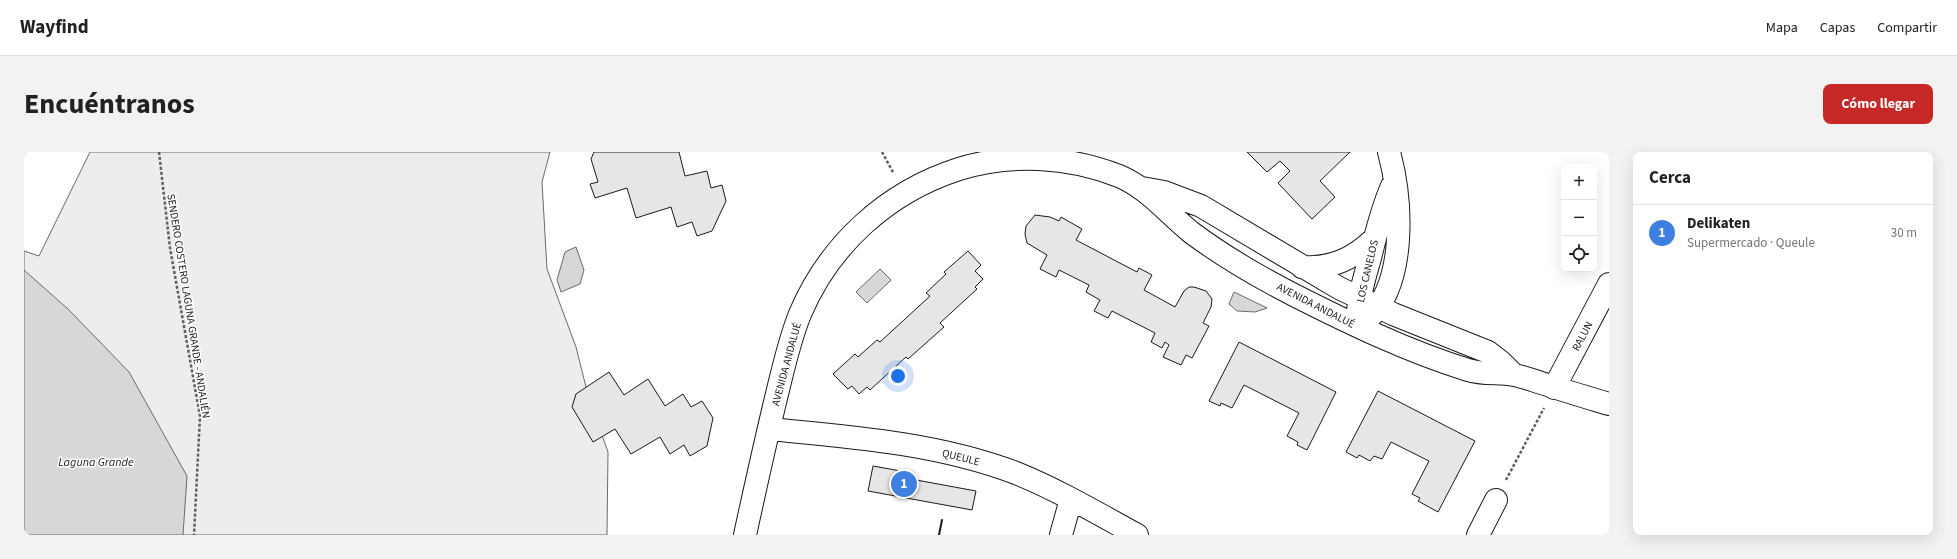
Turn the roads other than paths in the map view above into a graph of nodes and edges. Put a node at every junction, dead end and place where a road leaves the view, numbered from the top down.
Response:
1 (1389, 152) edge
2 (1079, 158) edge
3 (1394, 181) junction
4 (1142, 188) junction
5 (1374, 239) junction
6 (1302, 267) junction
7 (1609, 284) edge
8 (1369, 303) junction
9 (1358, 326) junction
10 (1512, 374) junction
11 (1554, 388) junction
12 (1609, 404) edge
13 (769, 429) junction
14 (1071, 499) junction
15 (1496, 500) road end
16 (745, 535) edge
17 (1060, 535) edge
18 (1137, 535) edge
19 (1478, 535) edge

1 - 3 street, LOS CANELOS
2 - 4 street, AVENIDA ANDALUÉ
2 - 13 street, AVENIDA ANDALUÉ
3 - 5 street, LOS CANELOS
3 - 8 street, LOS CANELOS
4 - 6 street, AVENIDA ANDALUÉ
4 - 9 street, AVENIDA ANDALUÉ
5 - 6 street
5 - 8 street, LOS CANELOS
6 - 8 street, AVENIDA ANDALUÉ
7 - 11 street, RALUN
8 - 9 street, LOS CANELOS
8 - 10 street, AVENIDA ANDALUÉ
9 - 10 street, AVENIDA ANDALUÉ
10 - 11 street, AVENIDA ANDALUÉ
11 - 12 street, AVENIDA ANDALUÉ
13 - 14 street, QUEULE
13 - 16 street, AVENIDA ANDALUÉ
14 - 17 street
14 - 18 street, QUEULE
15 - 19 street

